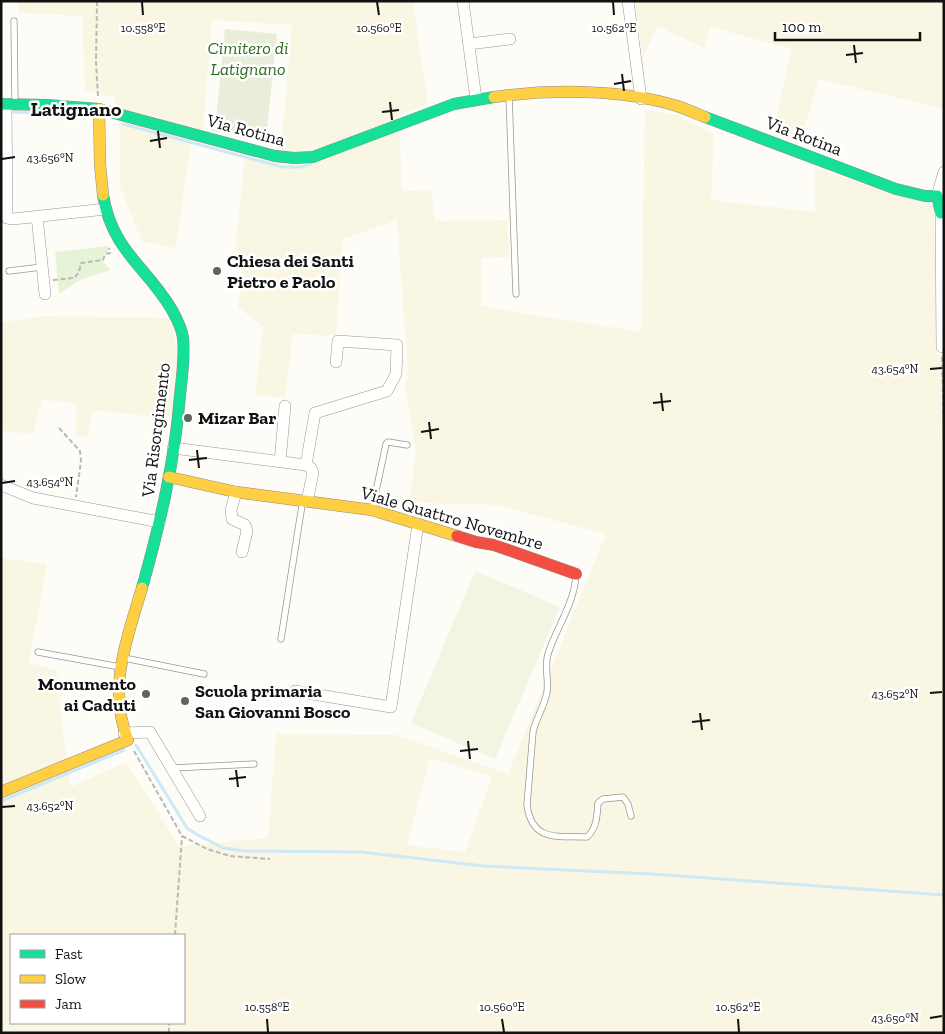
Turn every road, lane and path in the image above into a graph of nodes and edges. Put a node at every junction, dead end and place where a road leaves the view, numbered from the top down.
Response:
1 (97, 1) edge
2 (463, 1) edge
3 (628, 1) edge
4 (14, 21) dead end
5 (510, 39) dead end
6 (469, 44) junction
7 (509, 96) junction
8 (476, 99) junction
9 (641, 99) junction
10 (7, 104) edge
11 (99, 109) junction
12 (944, 172) edge
13 (937, 196) junction
14 (106, 209) junction
15 (942, 213) edge
16 (37, 216) junction
17 (109, 245) dead end
18 (42, 268) junction
19 (9, 271) dead end
20 (44, 281) junction
21 (45, 294) dead end
22 (516, 294) dead end
23 (942, 347) joint
24 (336, 362) dead end
25 (943, 377) edge
26 (285, 406) dead end
27 (59, 428) dead end
28 (944, 437) edge
29 (407, 444) dead end
30 (173, 448) junction
31 (280, 462) junction
32 (306, 465) junction
33 (169, 477) junction
34 (1, 485) edge
35 (236, 492) junction
36 (307, 501) junction
37 (75, 506) junction
38 (372, 510) junction
39 (160, 522) junction
40 (418, 524) junction
41 (242, 552) dead end
42 (576, 574) joint
43 (281, 639) dead end
44 (38, 652) dead end
45 (121, 662) junction
46 (204, 674) dead end
47 (295, 691) dead end
48 (126, 737) junction
49 (254, 764) dead end
50 (172, 768) junction
51 (1, 792) edge
52 (200, 816) dead end
53 (631, 816) dead end
54 (182, 836) junction
55 (270, 858) dead end
56 (175, 934) edge

1 - 11 path
2 - 6 street
3 - 9 street
4 - 10 lane
5 - 6 street
6 - 8 street
7 - 8 street, Via Rotina
7 - 9 street, Via Rotina
7 - 22 lane
8 - 11 street, Via Rotina
9 - 13 street, Via Rotina
10 - 11 street, Via Rotina
10 - 16 street
11 - 14 street, Via Risorgimento
12 - 13 street
13 - 15 street
14 - 16 street
14 - 30 street, Via Risorgimento
15 - 23 street
16 - 18 street
17 - 20 path
18 - 19 lane
18 - 20 street
20 - 21 street
23 - 25 path
24 - 32 street
25 - 28 path
26 - 31 street
27 - 37 path
29 - 38 lane
30 - 31 street
30 - 33 street, Via Risorgimento
31 - 32 street
32 - 36 street
33 - 35 street, Viale Quattro Novembre
33 - 39 street, Via Risorgimento
34 - 37 street
35 - 36 street, Viale Quattro Novembre
35 - 41 street
36 - 38 street, Viale Quattro Novembre
36 - 43 lane
37 - 39 street
38 - 40 street, Viale Quattro Novembre
39 - 45 street, Via Risorgimento
40 - 42 street, Viale Quattro Novembre
40 - 47 street
42 - 53 lane
44 - 45 lane
45 - 46 lane
45 - 48 street, Via Risorgimento
48 - 50 street
48 - 51 street
48 - 54 path
49 - 50 lane
50 - 52 street
54 - 55 path
54 - 56 path

